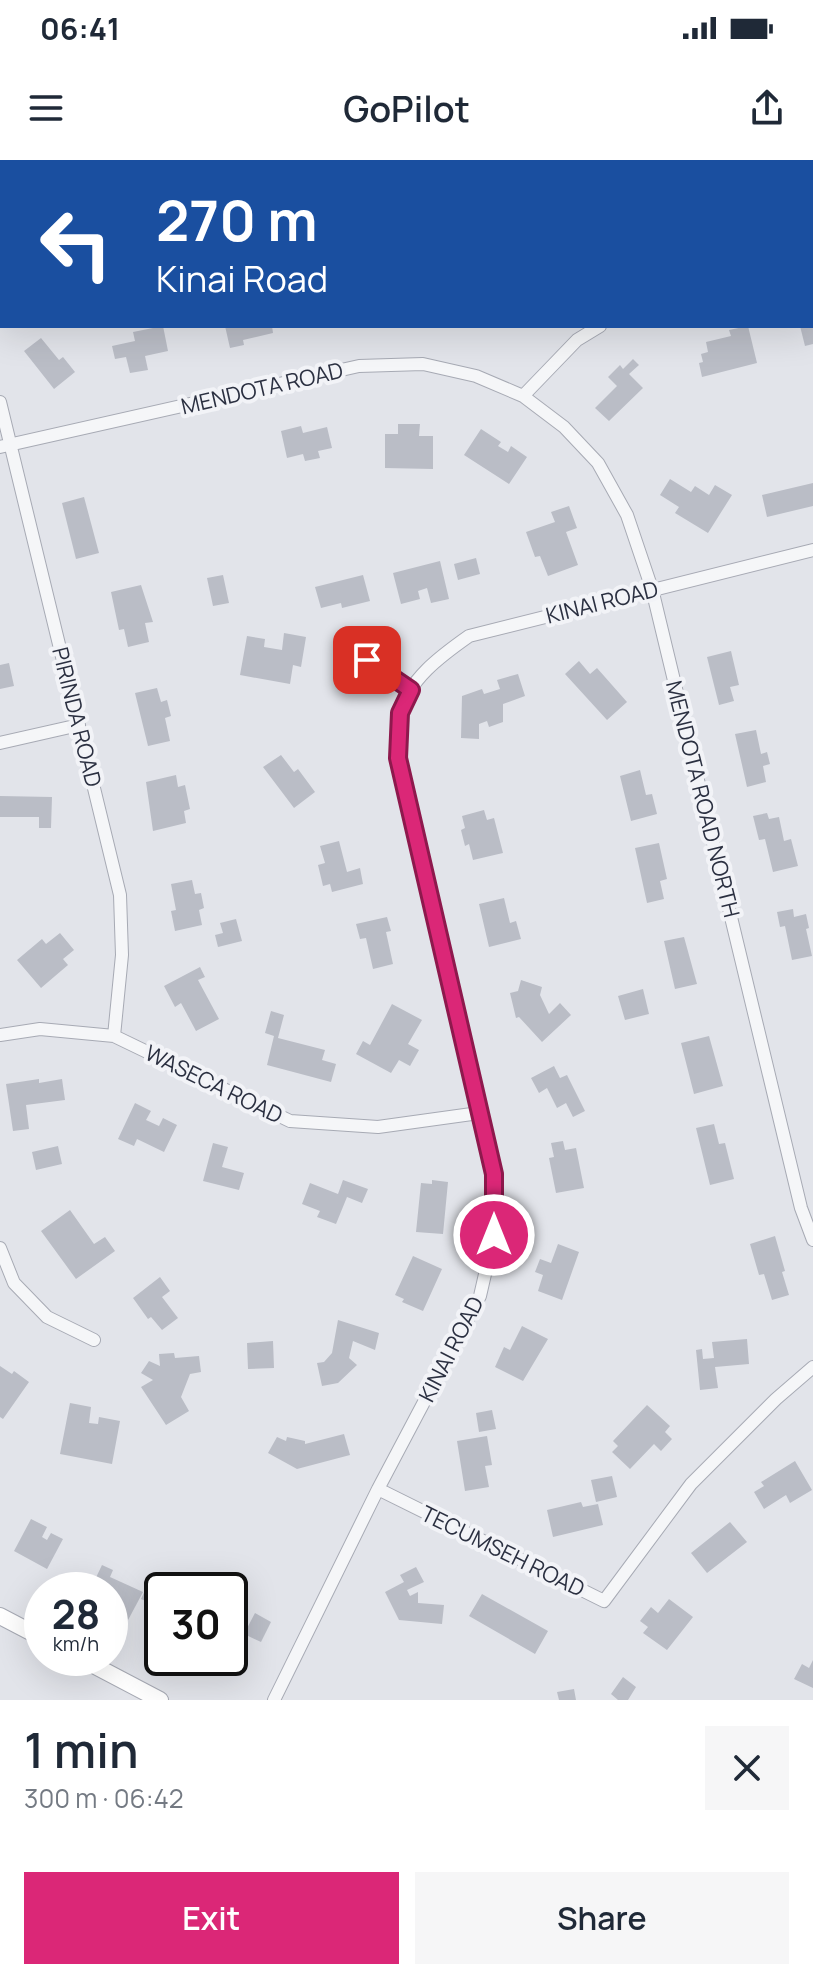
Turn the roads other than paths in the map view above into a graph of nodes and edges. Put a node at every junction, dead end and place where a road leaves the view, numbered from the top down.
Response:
1 (597, 328) edge
2 (523, 396) junction
3 (0, 402) edge
4 (5, 446) edge
5 (813, 550) edge
6 (652, 589) junction
7 (367, 660) dead end
8 (411, 690) junction
9 (79, 725) junction
10 (0, 743) edge
11 (0, 1035) edge
12 (114, 1036) junction
13 (479, 1113) junction
14 (813, 1240) edge
15 (0, 1248) edge
16 (94, 1340) dead end
17 (813, 1367) edge
18 (378, 1489) junction
19 (0, 1616) edge
20 (24, 1629) edge
21 (114, 1676) edge
22 (160, 1700) edge
23 (274, 1700) edge

1 - 2 street
2 - 4 street, MENDOTA ROAD
2 - 6 street, MENDOTA ROAD NORTH
3 - 4 street, PIRINDA ROAD
4 - 9 street, PIRINDA ROAD
5 - 6 street, KINAI ROAD
6 - 8 street, KINAI ROAD
6 - 14 street, MENDOTA ROAD NORTH
7 - 8 street
8 - 13 street, KINAI ROAD
9 - 10 street
9 - 12 street, PIRINDA ROAD
11 - 12 street, WASECA ROAD
12 - 13 street, WASECA ROAD
13 - 18 street, KINAI ROAD
15 - 16 street
17 - 18 street, TECUMSEH ROAD
18 - 23 street, KINAI ROAD
19 - 20 main road
21 - 22 main road

